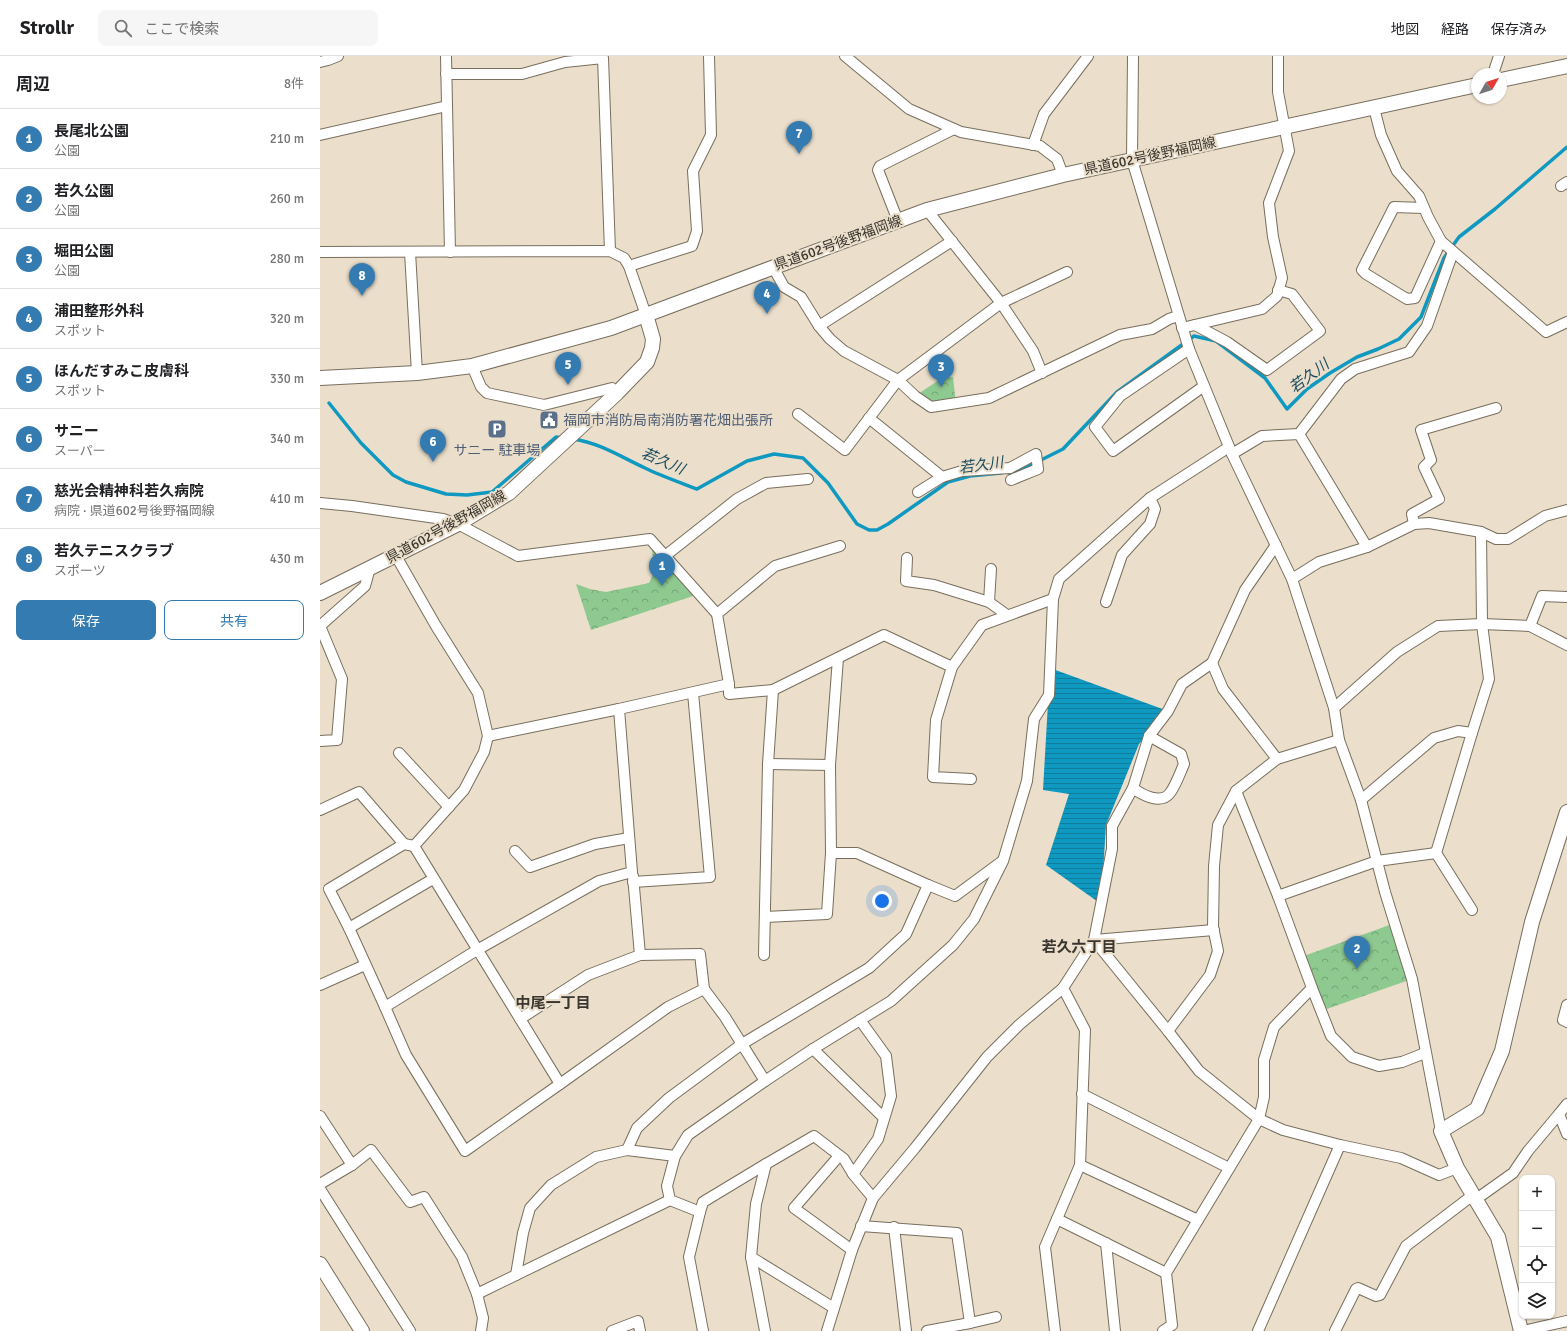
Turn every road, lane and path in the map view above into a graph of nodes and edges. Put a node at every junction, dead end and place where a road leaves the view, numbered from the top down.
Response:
1 (338, 56) edge
2 (446, 56) edge
3 (709, 56) edge
4 (845, 56) edge
5 (1088, 56) edge
6 (1133, 56) edge
7 (1278, 56) edge
8 (1499, 56) edge
9 (320, 62) edge
10 (1567, 66) edge
11 (1495, 68) edge
12 (446, 74) junction
13 (1507, 79) edge
14 (1471, 87) edge
15 (447, 106) junction
16 (1374, 108) junction
17 (1284, 127) junction
18 (954, 129) junction
19 (320, 135) edge
20 (1032, 144) junction
21 (1132, 160) junction
22 (1063, 175) junction
23 (1424, 208) junction
24 (927, 210) junction
25 (898, 221) junction
26 (952, 241) junction
27 (1441, 241) junction
28 (610, 251) junction
29 (320, 252) edge
30 (410, 252) junction
31 (450, 252) junction
32 (1453, 252) junction
33 (629, 266) junction
34 (773, 267) junction
35 (1067, 272) dead end
36 (1278, 290) junction
37 (1001, 303) junction
38 (646, 315) junction
39 (1178, 316) junction
40 (1567, 322) edge
41 (1195, 325) junction
42 (819, 326) junction
43 (1182, 331) junction
44 (1188, 347) junction
45 (472, 366) junction
46 (417, 373) junction
47 (1042, 373) junction
48 (320, 378) edge
49 (898, 380) junction
50 (1204, 386) junction
51 (617, 393) junction
52 (1496, 408) dead end
53 (798, 414) dead end
54 (870, 418) junction
55 (1299, 434) junction
56 (1231, 451) junction
57 (942, 477) junction
58 (808, 479) dead end
59 (1011, 480) dead end
60 (918, 492) dead end
61 (1150, 498) junction
62 (320, 503) edge
63 (1567, 510) edge
64 (458, 524) junction
65 (1414, 524) junction
66 (1481, 532) junction
67 (1276, 545) junction
68 (840, 546) dead end
69 (1367, 547) junction
70 (396, 556) junction
71 (665, 556) junction
72 (907, 558) dead end
73 (370, 568) junction
74 (991, 569) dead end
75 (1292, 579) junction
76 (320, 593) edge
77 (1567, 597) edge
78 (1053, 599) junction
79 (990, 602) junction
80 (1106, 602) dead end
81 (717, 614) junction
82 (1007, 615) junction
83 (1482, 624) junction
84 (320, 626) edge
85 (1530, 626) junction
86 (1567, 645) edge
87 (838, 658) junction
88 (1212, 663) junction
89 (952, 667) junction
90 (729, 684) junction
91 (773, 690) junction
92 (693, 693) junction
93 (1334, 708) junction
94 (619, 709) junction
95 (1472, 733) junction
96 (488, 736) junction
97 (1149, 736) junction
98 (1339, 740) junction
99 (320, 742) edge
100 (398, 754) dead end
101 (1277, 759) junction
102 (768, 764) junction
103 (830, 765) junction
104 (971, 779) dead end
105 (1133, 788) junction
106 (1236, 791) junction
107 (1361, 800) junction
108 (449, 807) junction
109 (320, 810) edge
110 (1567, 812) edge
111 (629, 838) junction
112 (409, 845) junction
113 (515, 851) dead end
114 (1436, 853) junction
115 (831, 854) junction
116 (1003, 861) junction
117 (1377, 861) junction
118 (633, 877) junction
119 (433, 879) junction
120 (928, 885) junction
121 (324, 888) edge
122 (1278, 896) junction
123 (1472, 910) dead end
124 (765, 917) junction
125 (349, 928) junction
126 (1214, 930) junction
127 (1094, 940) junction
128 (477, 950) junction
129 (640, 955) junction
130 (764, 955) dead end
131 (365, 965) junction
132 (320, 985) edge
133 (1063, 988) junction
134 (1312, 988) junction
135 (704, 989) junction
136 (1567, 1006) edge
137 (385, 1007) junction
138 (520, 1019) junction
139 (860, 1020) junction
140 (1567, 1022) edge
141 (1168, 1031) junction
142 (742, 1044) junction
143 (813, 1049) junction
144 (1425, 1053) junction
145 (765, 1081) junction
146 (560, 1084) junction
147 (1082, 1094) junction
148 (1567, 1104) edge
149 (1559, 1114) junction
150 (320, 1116) edge
151 (884, 1118) junction
152 (1259, 1119) junction
153 (1441, 1131) junction
154 (1567, 1134) edge
155 (1340, 1145) junction
156 (627, 1150) junction
157 (675, 1156) junction
158 (839, 1156) junction
159 (766, 1164) junction
160 (352, 1165) junction
161 (1080, 1165) junction
162 (1229, 1168) junction
163 (1457, 1168) junction
164 (853, 1174) junction
165 (320, 1184) edge
166 (320, 1189) edge
167 (1474, 1197) junction
168 (873, 1198) junction
169 (670, 1200) junction
170 (700, 1212) junction
171 (1057, 1219) junction
172 (1198, 1220) junction
173 (861, 1226) junction
174 (894, 1227) junction
175 (1106, 1243) junction
176 (852, 1250) junction
177 (751, 1257) junction
178 (320, 1264) edge
179 (1166, 1273) junction
180 (516, 1275) junction
181 (477, 1294) junction
182 (834, 1308) junction
183 (996, 1317) dead end
184 (1567, 1321) edge
185 (970, 1323) junction
186 (362, 1331) edge
187 (410, 1331) edge
188 (481, 1331) edge
189 (612, 1331) edge
190 (640, 1331) edge
191 (703, 1331) edge
192 (765, 1331) edge
193 (827, 1331) edge
194 (906, 1331) edge
195 (927, 1331) edge
196 (1055, 1331) edge
197 (1115, 1331) edge
198 (1163, 1331) edge
199 (1258, 1331) edge
200 (1335, 1331) edge
201 (1522, 1331) edge

1 - 9 street
2 - 12 street
3 - 33 street
4 - 18 street
5 - 20 street
6 - 21 street
7 - 17 street
8 - 11 street
10 - 13 main road
12 - 15 street
12 - 28 street
14 - 16 main road, 県道602号後野福岡線
15 - 19 street
15 - 31 street
16 - 17 main road, 県道602号後野福岡線
16 - 23 street
17 - 21 main road, 県道602号後野福岡線
17 - 36 street
18 - 20 street
18 - 25 street
20 - 22 street
21 - 22 main road, 県道602号後野福岡線
21 - 39 street
22 - 24 main road, 県道602号後野福岡線
23 - 27 street
23 - 27 street
24 - 25 main road, 県道602号後野福岡線
24 - 26 street
25 - 34 main road, 県道602号後野福岡線
26 - 37 street
26 - 42 street
27 - 32 street
28 - 31 street
28 - 33 street
29 - 30 street
30 - 31 street
30 - 46 street
32 - 40 street
32 - 55 street
33 - 38 street
34 - 38 main road, 県道602号後野福岡線
34 - 42 street
35 - 37 street
36 - 41 street
36 - 41 street
37 - 47 street
37 - 49 street
38 - 45 main road
38 - 51 main road, 県道602号後野福岡線
39 - 43 street
39 - 47 street
41 - 43 street
42 - 49 street
43 - 44 street
44 - 50 street
44 - 50 street
45 - 46 main road
45 - 51 street
46 - 48 main road
47 - 49 street
49 - 54 street
50 - 56 street
51 - 64 main road, 県道602号後野福岡線
52 - 65 street
53 - 54 street
54 - 57 street
55 - 56 street
55 - 69 street
56 - 61 street
56 - 67 street
57 - 59 street
57 - 60 street
58 - 71 street
61 - 78 street
61 - 80 street
62 - 64 street
63 - 66 street
64 - 70 main road, 県道602号後野福岡線
64 - 71 street
65 - 66 street
65 - 69 street
66 - 83 street
67 - 75 street
67 - 88 street
68 - 81 street
69 - 75 street
70 - 73 main road, 県道602号後野福岡線
70 - 96 street
71 - 81 street
72 - 79 street
73 - 76 main road, 県道602号後野福岡線
73 - 84 street
74 - 79 street
75 - 93 street
77 - 85 street
78 - 82 street
78 - 116 street
79 - 82 street
81 - 90 street
82 - 89 street
83 - 85 street
83 - 93 street
83 - 95 street
84 - 99 street
85 - 86 street
87 - 89 street
87 - 91 street
87 - 103 street
88 - 97 street
88 - 101 street
89 - 104 street
90 - 91 street
90 - 92 street
91 - 102 street
92 - 94 street
92 - 118 street
93 - 98 street
94 - 96 street
94 - 111 street
95 - 107 street
95 - 114 street
96 - 108 street
97 - 105 street
97 - 105 street
98 - 101 street
98 - 107 street
100 - 108 street
101 - 106 street
102 - 103 street
102 - 124 street
103 - 115 street
105 - 127 street
106 - 122 street
106 - 126 street
107 - 117 street
108 - 112 street
109 - 112 street
110 - 153 main road
111 - 113 street
111 - 118 street
112 - 119 street
112 - 121 street
114 - 117 street
114 - 123 street
115 - 120 street
115 - 124 street
116 - 120 street
116 - 139 street
117 - 122 street
117 - 144 street
118 - 128 street
118 - 129 street
119 - 125 street
119 - 128 street
120 - 142 street
121 - 125 street
122 - 134 street
124 - 130 street
125 - 131 street
126 - 127 street
126 - 141 street
127 - 133 street
127 - 141 street
128 - 137 street
128 - 138 street
129 - 135 street
129 - 138 street
131 - 132 street
131 - 137 street
133 - 147 street
133 - 168 street
134 - 144 street
134 - 152 street
135 - 142 street
135 - 146 street
136 - 140 street
137 - 146 street
138 - 146 street
139 - 143 street
139 - 151 street
141 - 152 street
142 - 145 street
142 - 156 street
143 - 145 street
143 - 151 street
144 - 153 street
145 - 157 street
147 - 161 street
147 - 162 street
148 - 149 street
149 - 154 street
149 - 167 street
150 - 160 street
151 - 164 street
152 - 155 street
152 - 162 street
153 - 163 main road
155 - 163 street
155 - 199 street
156 - 157 street
156 - 180 street
157 - 169 street
158 - 159 street
158 - 164 street
158 - 176 street
159 - 170 street
159 - 177 street
160 - 165 street
160 - 181 street
161 - 171 street
161 - 172 street
162 - 172 street
163 - 167 main road
164 - 168 street
166 - 187 street
167 - 200 street
167 - 201 main road
168 - 173 street
169 - 170 street
169 - 180 street
170 - 191 street
171 - 175 street
171 - 196 street
172 - 179 street
173 - 174 street
173 - 176 street
174 - 185 street
174 - 194 street
175 - 179 street
175 - 197 street
176 - 182 street
177 - 182 street
177 - 192 street
178 - 186 main road
179 - 198 street
180 - 181 street
181 - 188 street
182 - 193 street
183 - 185 street
184 - 201 street
185 - 195 street
189 - 190 street

